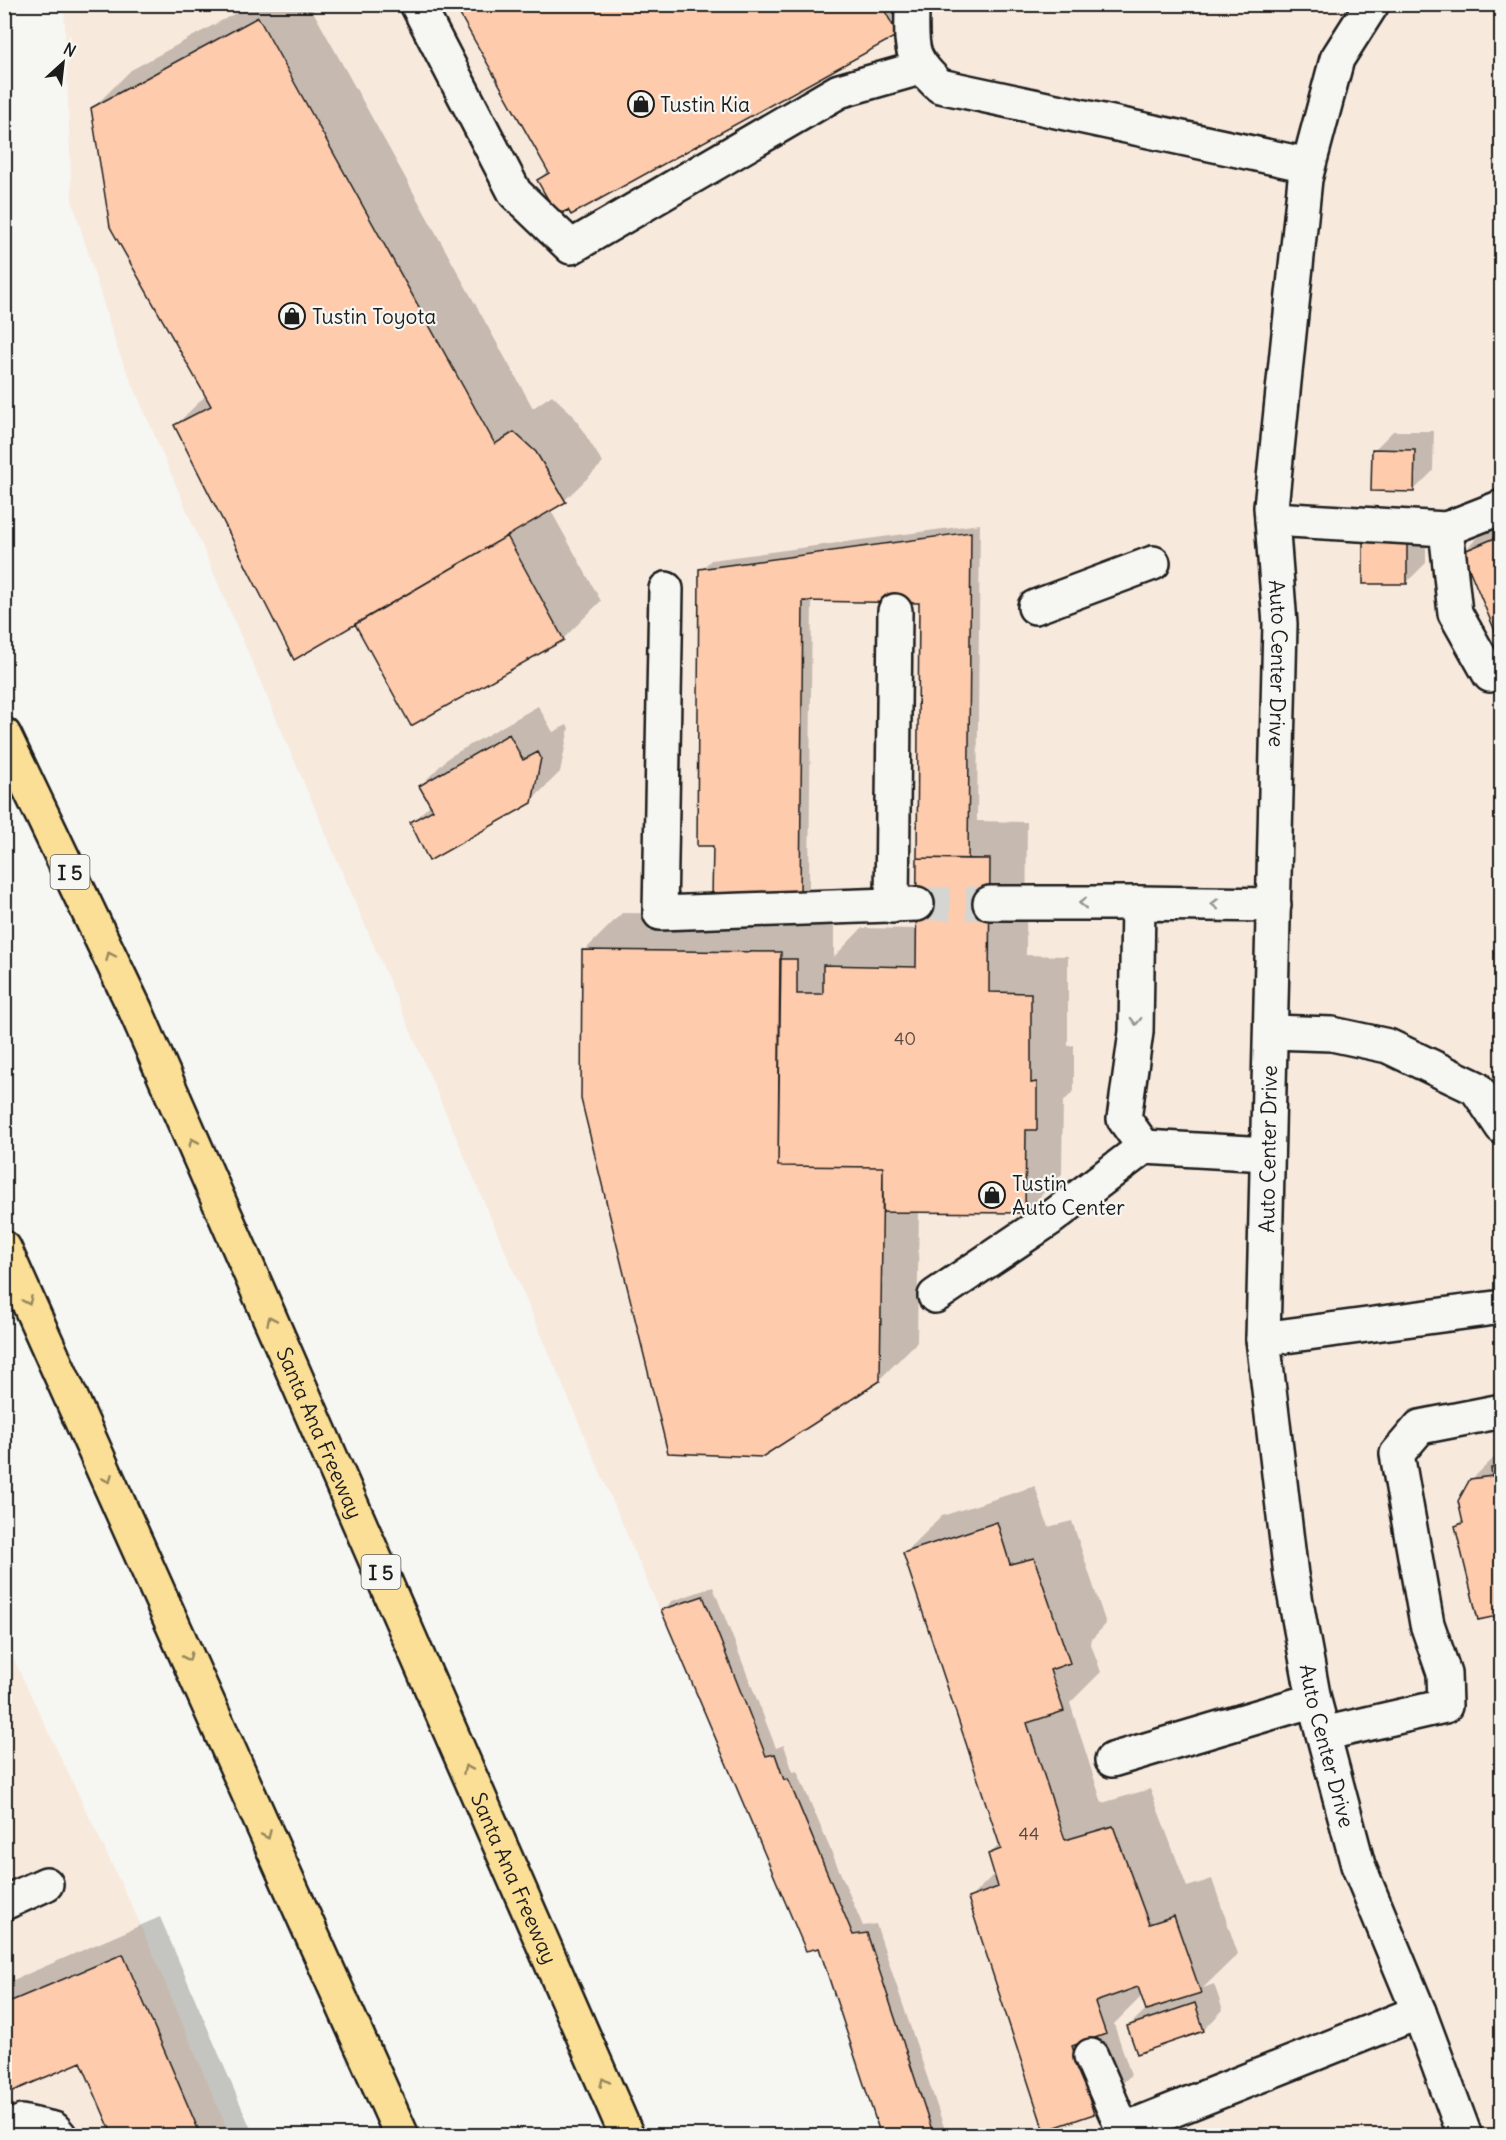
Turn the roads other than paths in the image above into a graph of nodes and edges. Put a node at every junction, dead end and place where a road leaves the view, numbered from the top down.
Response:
1 (417, 4) edge
2 (912, 4) edge
3 (1372, 4) edge
4 (920, 68) junction
5 (1308, 165) junction
6 (1502, 507) edge
7 (1272, 519) junction
8 (1446, 529) junction
9 (1153, 563) dead end
10 (666, 589) dead end
11 (1035, 607) dead end
12 (894, 611) dead end
13 (1498, 677) edge
14 (4, 735) edge
15 (990, 903) tunnel mouth
16 (1138, 903) junction
17 (1274, 905) junction
18 (1270, 1032) junction
19 (1502, 1127) edge
20 (1144, 1147) junction
21 (1267, 1154) junction
22 (4, 1248) edge
23 (936, 1296) dead end
24 (1502, 1306) edge
25 (1263, 1339) junction
26 (1502, 1411) edge
27 (1314, 1700) junction
28 (1323, 1734) junction
29 (1112, 1760) dead end
30 (46, 1884) dead end
31 (4, 1903) edge
32 (1419, 2012) junction
33 (1091, 2056) dead end
34 (4, 2130) edge
35 (60, 2136) edge
36 (402, 2136) edge
37 (627, 2136) edge
38 (1464, 2136) edge

1 - 4 street
2 - 4 street
3 - 5 street, Auto Center Drive
4 - 5 street
5 - 7 street, Auto Center Drive
6 - 8 street
7 - 8 street
7 - 17 street, Auto Center Drive
8 - 13 street
9 - 11 street
10 - 12 street
37 -> 14 highway, Santa Ana Freeway / I 5
16 -> 15 street
17 -> 16 street
16 -> 20 street
17 - 18 street, Auto Center Drive
18 - 19 street
18 - 21 street, Auto Center Drive
20 - 21 street
20 - 23 street
21 - 25 street, Auto Center Drive
22 -> 36 highway
24 - 25 street
25 - 27 street, Auto Center Drive
26 - 28 street
27 - 28 street, Auto Center Drive
27 - 29 street
28 - 32 street, Auto Center Drive
30 - 31 street
32 - 33 street
32 - 38 street, Auto Center Drive
34 - 35 street

